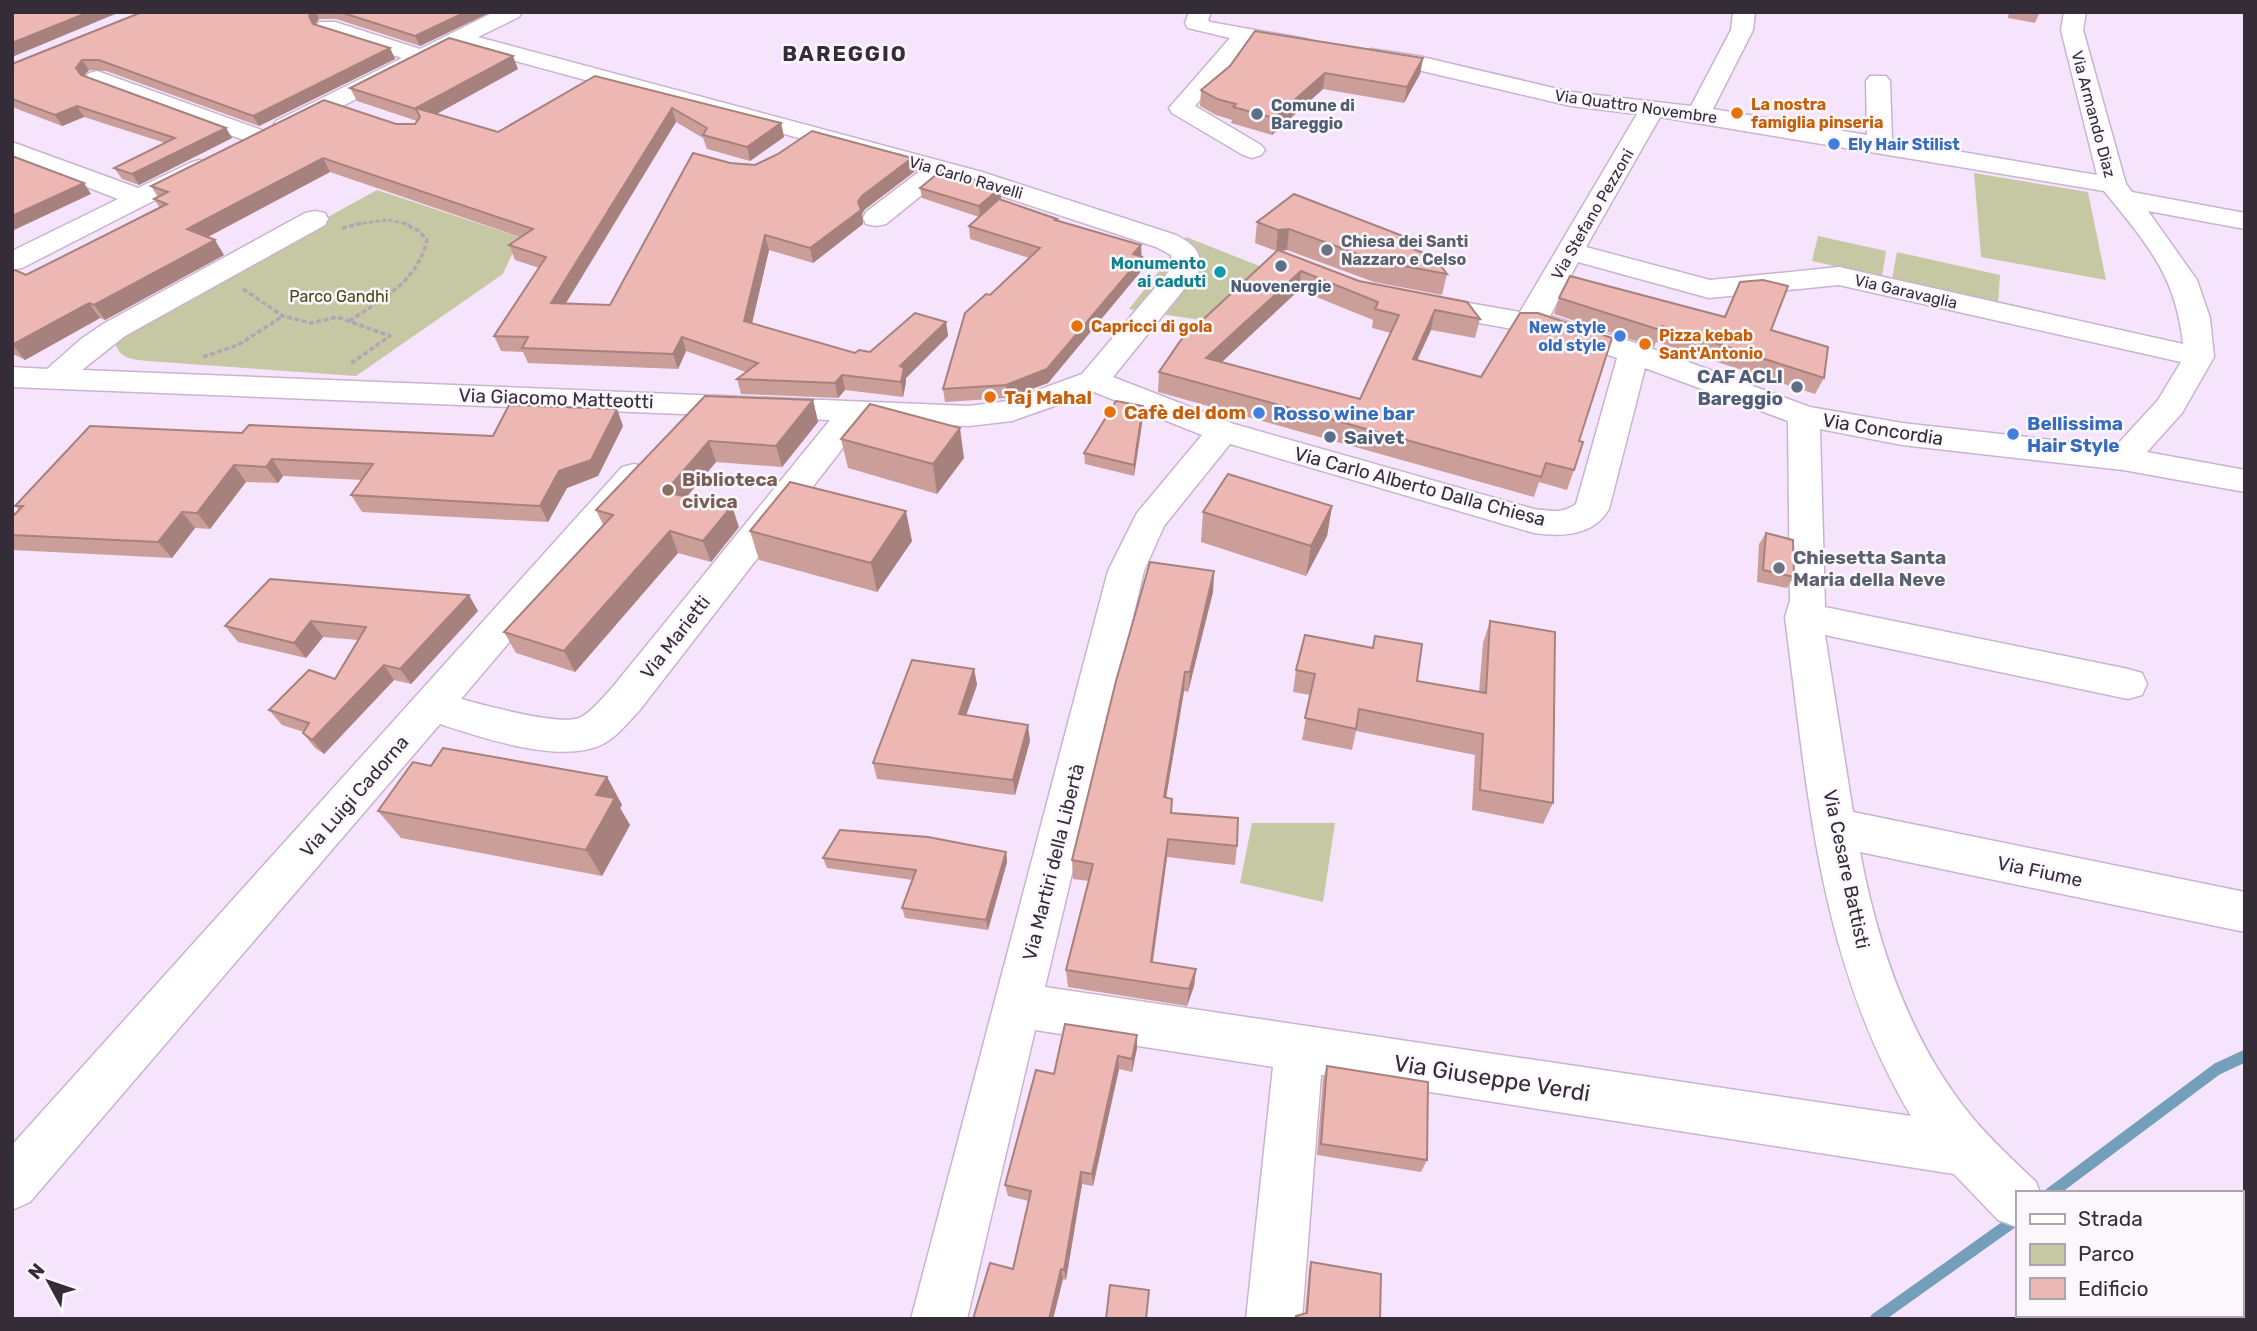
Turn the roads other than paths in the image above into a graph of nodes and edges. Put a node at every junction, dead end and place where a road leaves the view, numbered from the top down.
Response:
1 (511, 12) edge
2 (1200, 12) edge
3 (2075, 12) edge
4 (1744, 17) edge
5 (327, 27) edge
6 (1244, 36) junction
7 (459, 39) junction
8 (1324, 48) edge
9 (1351, 53) edge
10 (424, 57) junction
11 (97, 78) edge
12 (1878, 81) dead end
13 (330, 103) junction
14 (1653, 107) junction
15 (1699, 114) junction
16 (366, 115) edge
17 (810, 133) junction
18 (261, 138) junction
19 (1880, 145) junction
20 (12, 149) edge
21 (1252, 150) dead end
22 (783, 154) edge
23 (940, 168) junction
24 (2119, 191) junction
25 (140, 198) junction
26 (876, 218) dead end
27 (2245, 221) edge
28 (327, 224) road end
29 (1571, 251) junction
30 (12, 262) edge
31 (1400, 299) edge
32 (1535, 321) junction
33 (1634, 353) junction
34 (2199, 357) junction
35 (12, 377) edge
36 (55, 378) junction
37 (1093, 381) junction
38 (689, 403) junction
39 (855, 411) junction
40 (1804, 416) junction
41 (1223, 431) junction
42 (2123, 459) junction
43 (2245, 481) edge
44 (1804, 617) junction
45 (2128, 684) dead end
46 (433, 706) junction
47 (1836, 829) junction
48 (2245, 912) edge
49 (1018, 1006) junction
50 (1298, 1049) junction
51 (1966, 1150) junction
52 (12, 1184) edge
53 (2016, 1200) edge
54 (939, 1319) edge
55 (1274, 1319) edge

1 - 7 street
2 - 6 street
3 - 24 street, Via Armando Diaz
4 - 15 street
5 - 10 street
6 - 8 street
6 - 21 street
7 - 10 street
7 - 17 street, Via Carlo Ravelli
9 - 14 street, Via Quattro Novembre
10 - 13 street
11 - 18 street
12 - 19 street
13 - 16 street
13 - 18 street
14 - 15 street, Via Quattro Novembre
14 - 29 street, Via Stefano Pezzoni
15 - 19 street, Via Quattro Novembre
17 - 22 street
17 - 23 street, Via Carlo Ravelli
18 - 25 street
19 - 24 street, Via Quattro Novembre
20 - 25 street
23 - 26 street
23 - 37 street, Via Carlo Ravelli
24 - 27 street, Via Quattro Novembre
24 - 34 street, Via Armando Diaz
25 - 30 street
28 - 36 street
29 - 32 street, Via Stefano Pezzoni
29 - 34 street, Via Garavaglia
31 - 32 street, Via Concordia
32 - 33 street, Via Concordia
33 - 40 street, Via Concordia
33 - 41 street, Via Carlo Alberto Dalla Chiesa
34 - 42 street
35 - 36 street, Via Giacomo Matteotti
36 - 38 street, Via Giacomo Matteotti
37 - 39 street, Via Giacomo Matteotti
37 - 41 street, Via Carlo Alberto Dalla Chiesa
38 - 39 street, Via Giacomo Matteotti
38 - 46 street, Via Luigi Cadorna
39 - 46 street, Via Marietti
40 - 42 street, Via Concordia
40 - 44 street, Via Cesare Battisti
41 - 49 street, Via Martiri della Libertà
42 - 43 street, Via Concordia
44 - 45 street
44 - 47 street, Via Cesare Battisti
46 - 52 street, Via Luigi Cadorna
47 - 48 street, Via Fiume
47 - 51 street, Via Cesare Battisti
49 - 50 street, Via Giuseppe Verdi
49 - 54 street, Via Martiri della Libertà
50 - 51 street, Via Giuseppe Verdi
50 - 55 street
51 - 53 street, Via Cesare Battisti

